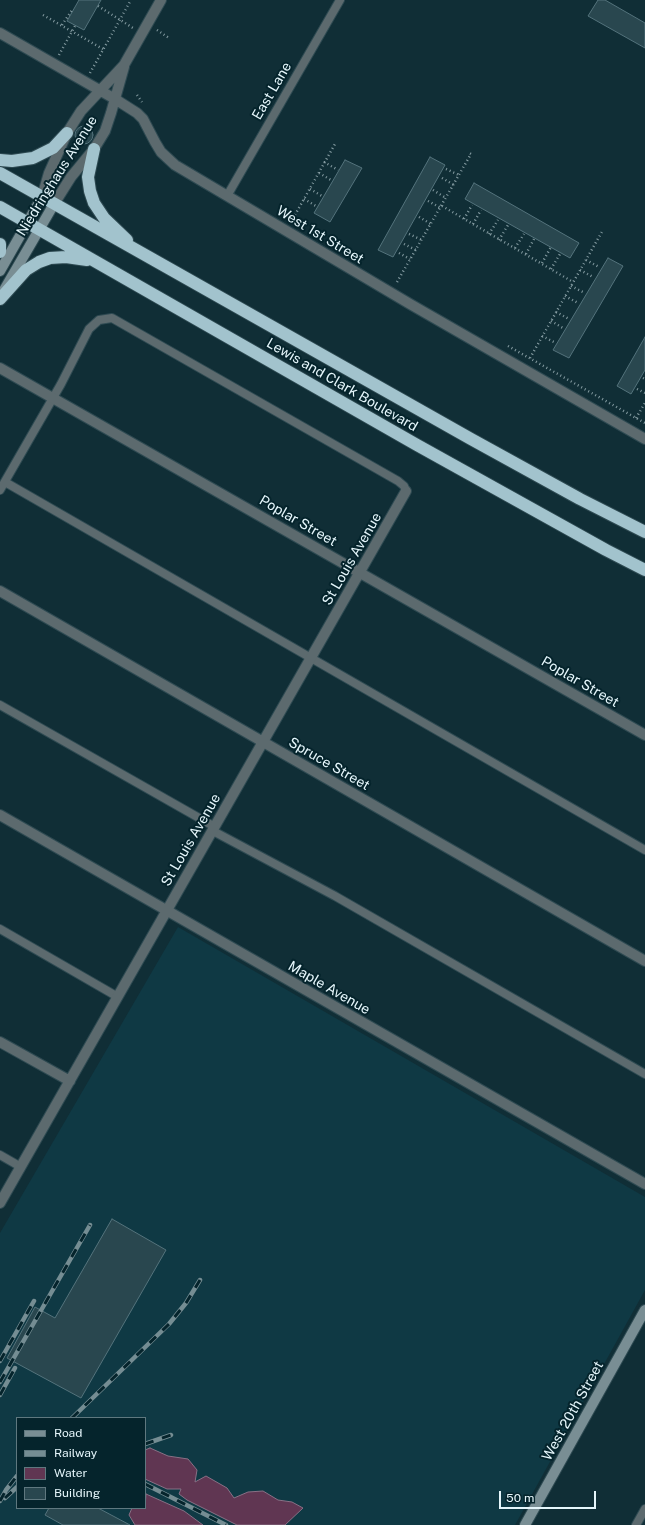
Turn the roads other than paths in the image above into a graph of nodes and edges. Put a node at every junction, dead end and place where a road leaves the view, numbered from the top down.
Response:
1 (161, 0) edge
2 (340, 0) edge
3 (0, 33) edge
4 (124, 65) junction
5 (101, 91) junction
6 (115, 99) junction
7 (66, 133) junction
8 (94, 149) junction
9 (0, 160) edge
10 (0, 173) edge
11 (228, 196) junction
12 (42, 197) junction
13 (54, 204) junction
14 (0, 207) edge
15 (27, 223) junction
16 (39, 230) junction
17 (0, 244) edge
18 (138, 251) junction
19 (0, 252) edge
20 (95, 262) junction
21 (0, 270) edge
22 (0, 298) edge
23 (0, 368) edge
24 (53, 398) junction
25 (645, 439) edge
26 (5, 482) junction
27 (0, 490) edge
28 (406, 491) joint
29 (645, 532) edge
30 (645, 570) edge
31 (360, 573) junction
32 (0, 591) edge
33 (312, 657) junction
34 (0, 705) edge
35 (645, 735) edge
36 (264, 742) junction
37 (0, 816) edge
38 (214, 829) junction
39 (645, 850) edge
40 (167, 911) junction
41 (0, 929) edge
42 (645, 961) edge
43 (118, 997) junction
44 (0, 1042) edge
45 (645, 1074) edge
46 (70, 1081) junction
47 (0, 1155) edge
48 (20, 1167) junction
49 (645, 1184) edge
50 (0, 1203) edge
51 (645, 1310) edge
52 (645, 1509) edge
53 (525, 1525) edge
54 (636, 1525) edge

1 - 4 street, Niedringhaus Avenue
2 - 11 lane, East Lane
3 - 5 street, West 1st Street
4 - 5 street, Niedringhaus Avenue
4 - 6 street, Niedringhaus Avenue
5 - 6 street, West 1st Street
5 - 7 street, Niedringhaus Avenue
6 - 8 street, Niedringhaus Avenue
6 - 11 street, West 1st Street
7 - 9 highway
7 - 12 street, Niedringhaus Avenue
8 - 13 street, Niedringhaus Avenue
8 - 18 highway
10 - 12 highway, Lewis and Clark Boulevard
11 - 25 street, West 1st Street
12 - 13 highway, Lewis and Clark Boulevard
12 - 15 street, Niedringhaus Avenue
13 - 16 street, Niedringhaus Avenue
13 - 18 highway, Lewis and Clark Boulevard
14 - 15 highway, Lewis and Clark Boulevard
15 - 16 highway, Lewis and Clark Boulevard
15 - 21 street, Niedringhaus Avenue
16 - 20 highway, Lewis and Clark Boulevard
16 - 22 street, Niedringhaus Avenue
17 - 19 highway
18 - 29 highway, Lewis and Clark Boulevard
20 - 22 highway
20 - 30 highway, Lewis and Clark Boulevard
23 - 24 street, Poplar Street
24 - 26 lane
24 - 28 lane
24 - 31 street, Poplar Street
26 - 27 lane
26 - 33 lane
28 - 31 street, St Louis Avenue
31 - 33 street, St Louis Avenue
31 - 35 street, Poplar Street
32 - 36 street, Spruce Street
33 - 36 street, St Louis Avenue
33 - 39 lane
34 - 38 lane
36 - 38 street, St Louis Avenue
36 - 42 street, Spruce Street
37 - 40 street, Maple Avenue
38 - 40 street, St Louis Avenue
38 - 45 lane
40 - 43 street, St Louis Avenue
40 - 49 street, Maple Avenue
41 - 43 lane
43 - 46 street, St Louis Avenue
44 - 46 street
46 - 48 street, St Louis Avenue
47 - 48 lane
48 - 50 street, St Louis Avenue
51 - 53 street, West 20th Street
52 - 54 lane

